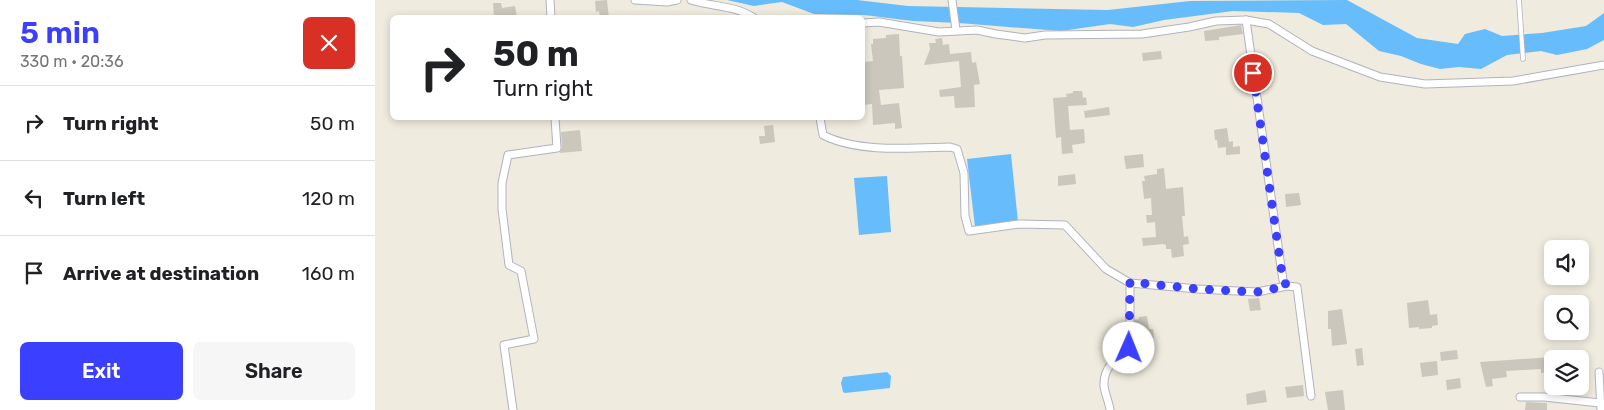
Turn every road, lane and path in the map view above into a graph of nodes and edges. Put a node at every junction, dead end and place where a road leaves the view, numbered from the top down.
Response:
1 (550, 0) edge
2 (635, 0) edge
3 (677, 0) edge
4 (691, 0) edge
5 (1519, 0) edge
6 (952, 2) edge
7 (551, 15) edge
8 (750, 15) edge
9 (1246, 20) junction
10 (865, 22) edge
11 (955, 28) junction
12 (1523, 57) dead end
13 (1604, 65) edge
14 (555, 120) edge
15 (820, 120) edge
16 (1130, 282) junction
17 (1287, 286) junction
18 (1599, 372) dead end
19 (1311, 396) dead end
20 (1520, 397) dead end
21 (1600, 406) edge
22 (513, 410) edge
23 (1110, 410) edge

1 - 7 street
2 - 3 street
4 - 8 street
5 - 12 lane
6 - 11 street
9 - 11 street
9 - 13 street
9 - 17 street
10 - 11 street
14 - 22 street
15 - 16 street
16 - 17 street
16 - 23 street
17 - 19 street
18 - 21 street
20 - 21 street

